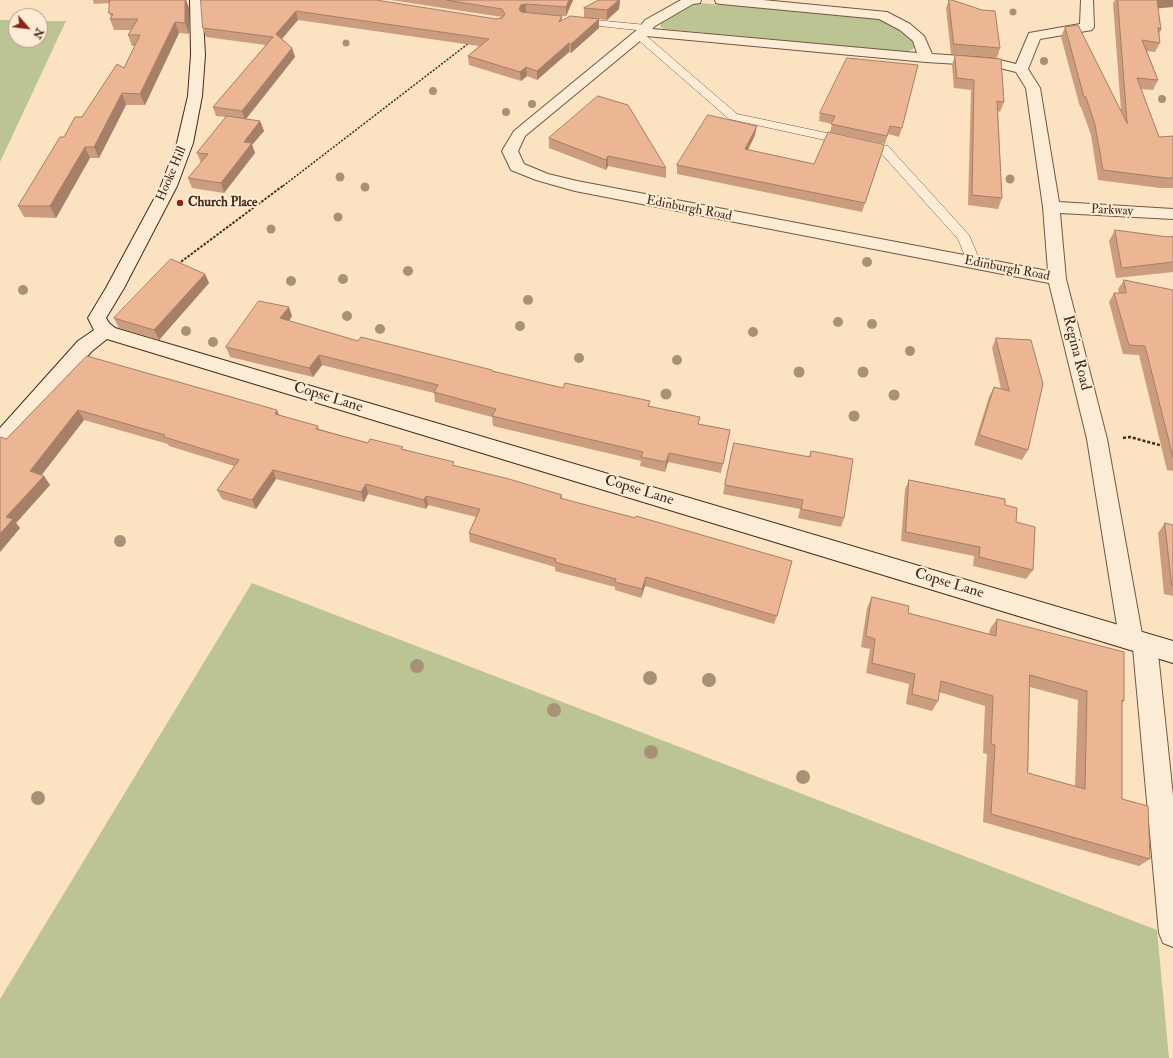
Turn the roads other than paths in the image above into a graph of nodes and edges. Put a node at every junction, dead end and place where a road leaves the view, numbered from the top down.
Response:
1 (196, 0) edge
2 (695, 0) edge
3 (721, 0) edge
4 (1087, 0) edge
5 (563, 20) edge
6 (642, 31) junction
7 (926, 58) junction
8 (1021, 69) junction
9 (1051, 207) junction
10 (1173, 214) edge
11 (974, 263) junction
12 (1057, 279) junction
13 (105, 331) junction
14 (0, 440) edge
15 (1138, 641) junction
16 (1173, 652) edge
17 (1173, 933) edge

1 - 13 street, Hooke Hill
2 - 6 street, Edinburgh Road
3 - 7 street
4 - 8 street
5 - 6 lane
6 - 7 street
6 - 11 lane
6 - 11 street, Edinburgh Road
7 - 8 street
8 - 9 street, Regina Road
9 - 10 street, Parkway
9 - 12 street, Regina Road
11 - 12 street, Edinburgh Road
12 - 15 street, Regina Road
13 - 14 street
13 - 15 street, Copse Lane
15 - 16 street, Copse Lane
15 - 17 street, Regina Road

